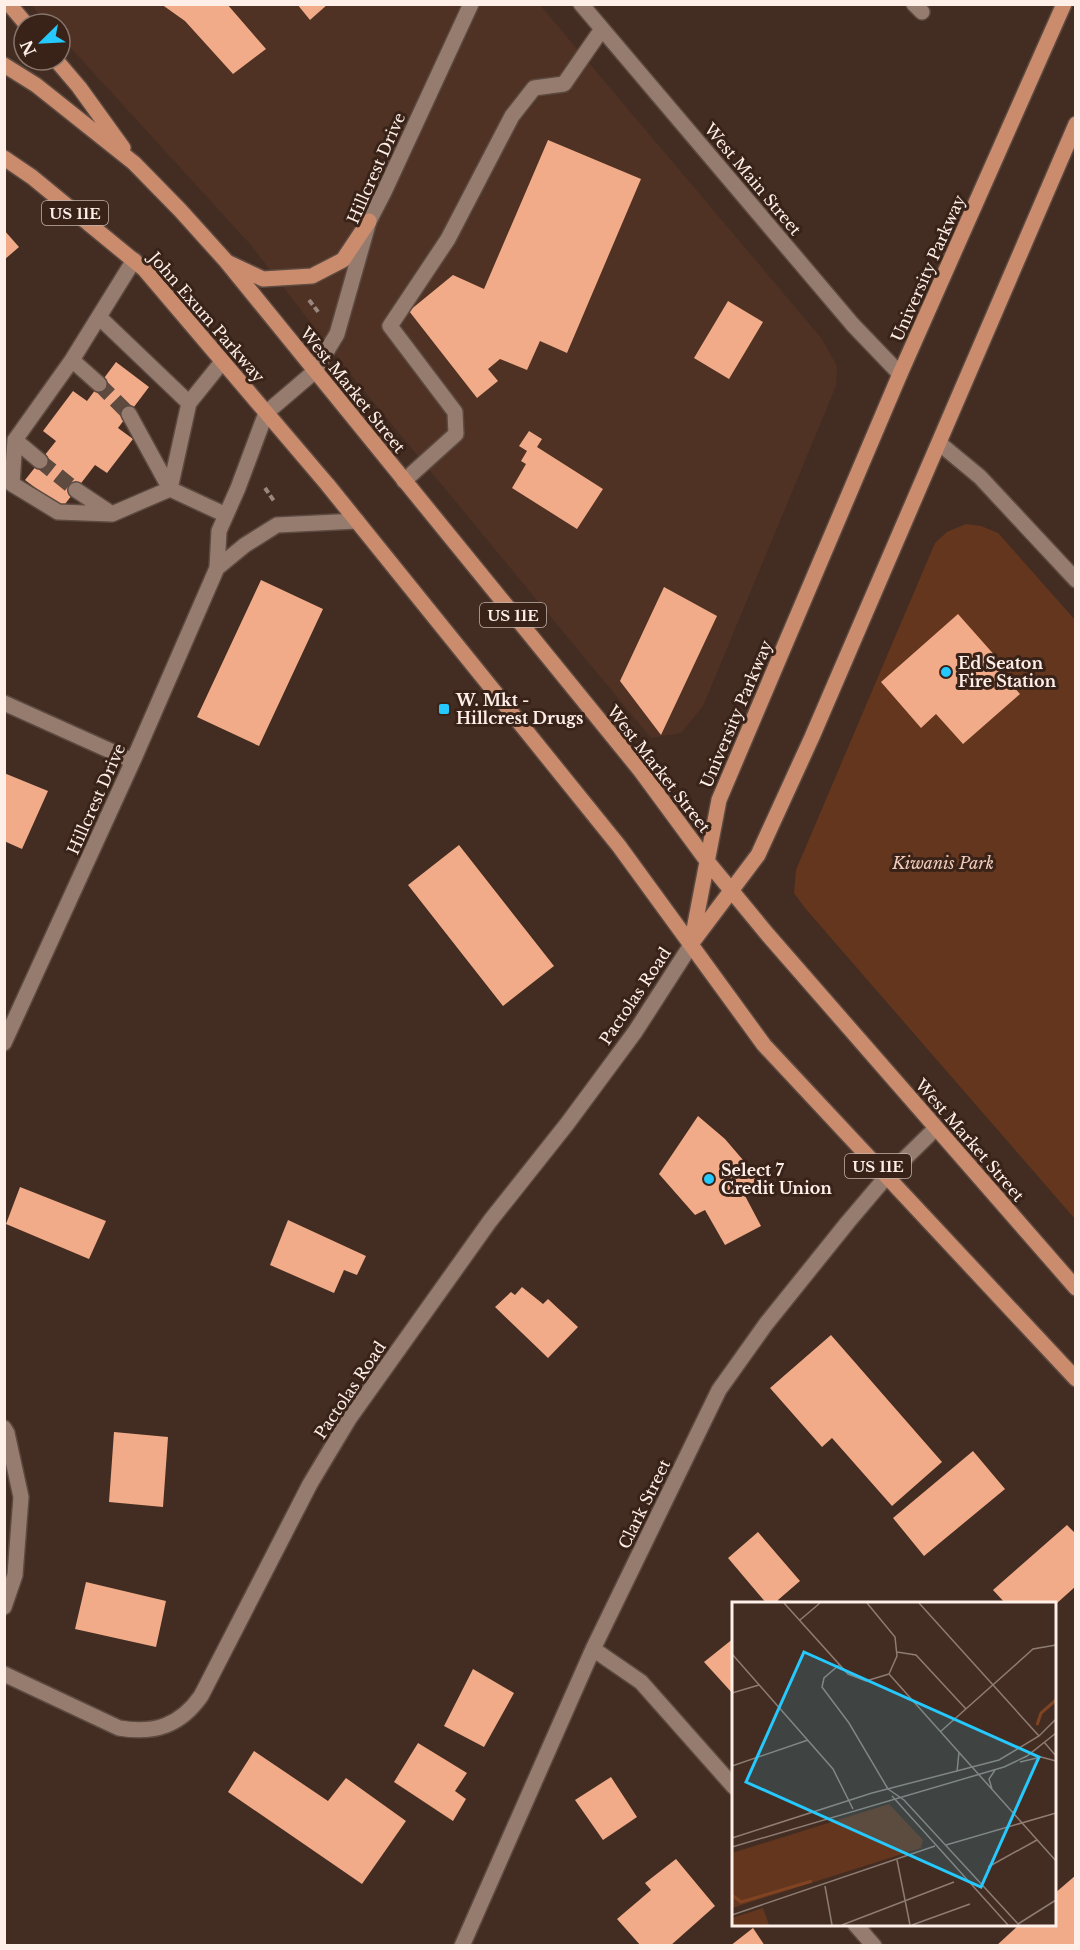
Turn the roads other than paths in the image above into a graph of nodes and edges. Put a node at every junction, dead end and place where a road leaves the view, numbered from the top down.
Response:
1 (471, 4) edge
2 (581, 4) edge
3 (1064, 4) edge
4 (602, 29) junction
5 (4, 65) edge
6 (66, 72) edge
7 (1076, 124) edge
8 (4, 158) edge
9 (134, 163) junction
10 (369, 221) junction
11 (134, 260) junction
12 (226, 261) junction
13 (99, 316) junction
14 (72, 360) junction
15 (222, 362) junction
16 (314, 372) junction
17 (900, 374) junction
18 (99, 384) tunnel mouth
19 (189, 404) junction
20 (266, 413) junction
21 (129, 414) tunnel mouth
22 (15, 440) junction
23 (939, 443) junction
24 (40, 461) tunnel mouth
25 (404, 481) junction
26 (170, 489) junction
27 (76, 490) tunnel mouth
28 (112, 514) junction
29 (226, 515) junction
30 (357, 521) junction
31 (217, 568) junction
32 (1076, 580) edge
33 (4, 703) edge
34 (133, 761) junction
35 (707, 861) junction
36 (731, 891) junction
37 (691, 945) junction
38 (4, 1042) edge
39 (936, 1128) junction
40 (887, 1176) junction
41 (1076, 1288) edge
42 (1076, 1379) edge
43 (4, 1428) edge
44 (4, 1607) edge
45 (593, 1649) junction
46 (4, 1674) edge
47 (732, 1785) edge
48 (857, 1926) edge
49 (462, 1946) edge
50 (874, 1946) edge

1 - 10 street, Hillcrest Drive
2 - 4 street, West Main Street
3 - 17 main road, University Parkway
4 - 17 street, West Main Street
4 - 25 street
5 - 9 main road, US 11E
6 - 9 main road
7 - 23 main road
8 - 11 main road, John Exum Parkway / US 11E
9 - 12 main road, US 11E
10 - 12 main road
10 - 16 street, Hillcrest Drive
11 - 13 street
11 - 15 main road, John Exum Parkway / US 11E
12 - 16 main road, West Market Street / US 11E
13 - 14 street
13 - 19 street
14 - 18 street
14 - 22 street
15 - 19 street
15 - 20 main road, John Exum Parkway / US 11E
16 - 20 street, Hillcrest Drive
16 - 25 main road, West Market Street / US 11E
17 - 35 main road, University Parkway
19 - 26 street
20 - 29 street, Hillcrest Drive
20 - 30 main road, US 11E
21 - 26 street
22 - 24 street
22 - 28 street
23 - 32 street
23 - 36 main road
25 - 35 main road, West Market Street / US 11E
26 - 28 street
26 - 29 street
27 - 28 street
29 - 31 street, Hillcrest Drive
30 - 31 street, Hillcrest Drive
30 - 37 main road, US 11E
31 - 34 street, Hillcrest Drive
33 - 34 street
34 - 38 street, Hillcrest Drive
35 - 36 main road, West Market Street / US 11E
35 - 37 main road, University Parkway
36 - 37 main road
36 - 39 main road, West Market Street / US 11E
37 - 40 main road, US 11E
37 - 46 street, Pactolas Road
39 - 40 street, Clark Street
39 - 41 main road, West Market Street / US 11E
40 - 42 main road, US 11E
40 - 45 street, Clark Street
43 - 44 street
45 - 47 street
45 - 49 street, Clark Street
48 - 50 street

